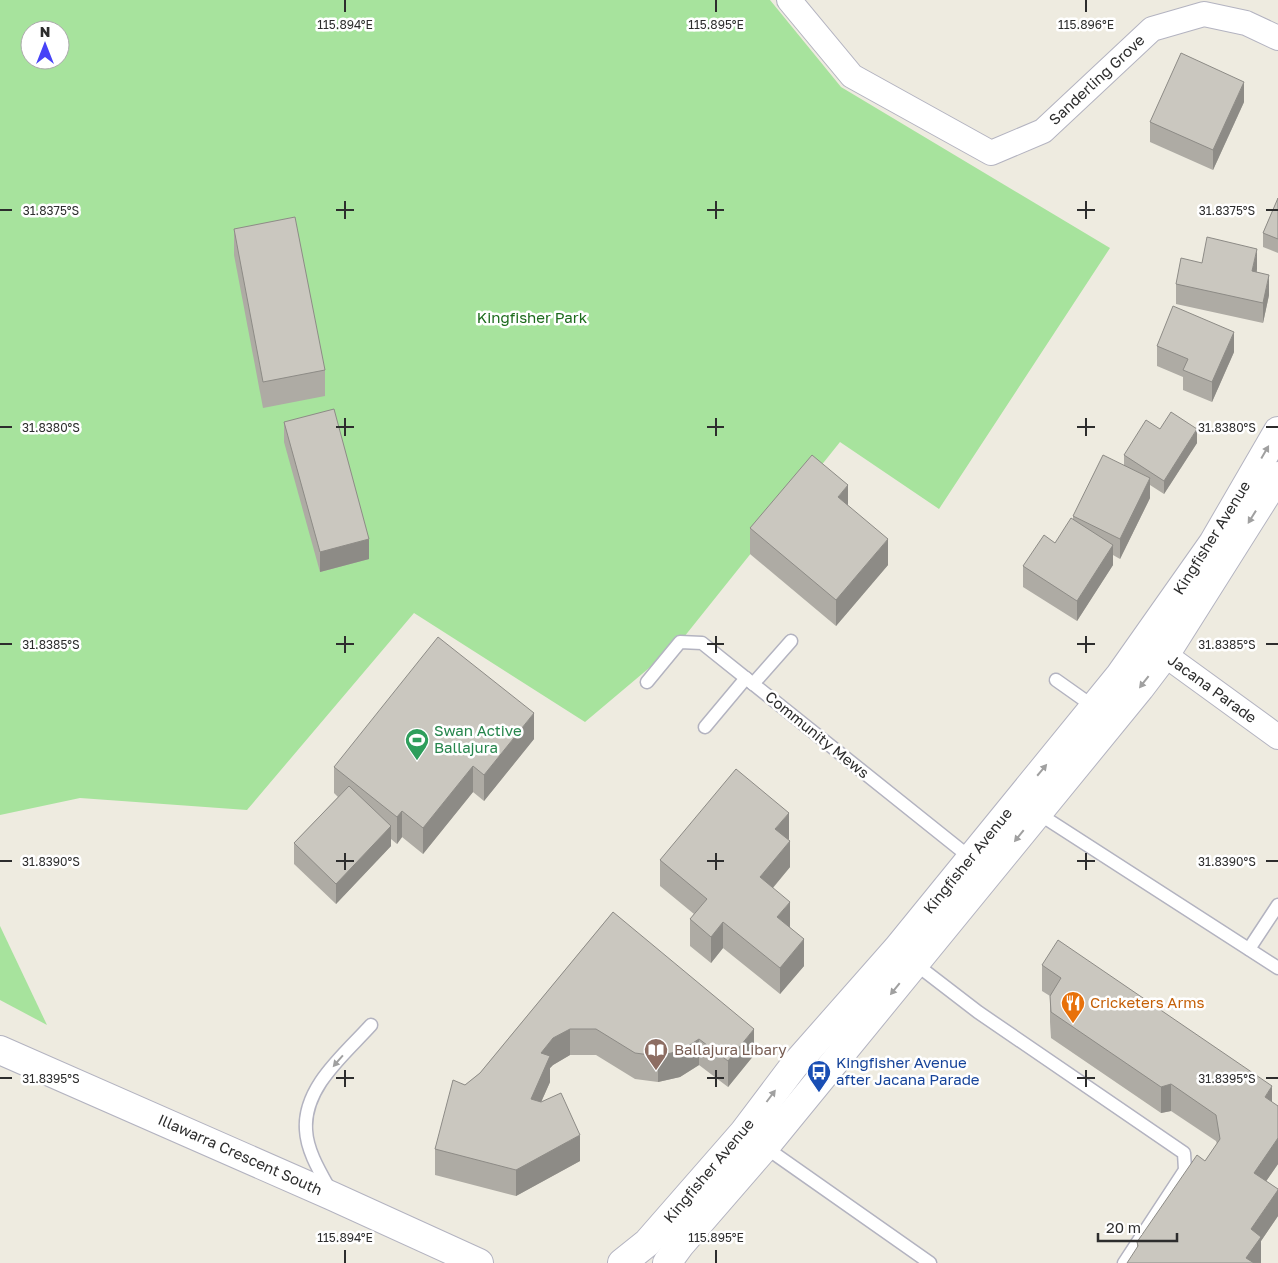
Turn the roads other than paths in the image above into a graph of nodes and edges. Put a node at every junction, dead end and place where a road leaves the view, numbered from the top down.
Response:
1 (789, 0) edge
2 (1278, 38) edge
3 (1278, 430) edge
4 (1278, 476) edge
5 (791, 641) dead end
6 (1155, 648) junction
7 (1056, 680) dead end
8 (749, 681) junction
9 (648, 682) dead end
10 (1103, 714) junction
11 (705, 727) dead end
12 (1278, 738) edge
13 (1028, 806) junction
14 (979, 866) junction
15 (1278, 905) edge
16 (1249, 949) junction
17 (906, 956) junction
18 (1278, 968) edge
19 (371, 1025) dead end
20 (0, 1050) edge
21 (754, 1140) junction
22 (332, 1196) junction
23 (479, 1263) edge
24 (622, 1263) edge
25 (668, 1263) edge
26 (930, 1263) edge
27 (1124, 1263) edge

1 - 2 street, Sanderling Grove
6 -> 3 street, Kingfisher Avenue
4 -> 6 street, Kingfisher Avenue
5 - 8 lane
6 - 10 street, Kingfisher Avenue
6 - 12 street, Jacana Parade
7 - 10 lane
8 - 9 lane, Community Mews
8 - 11 lane
8 - 14 lane, Community Mews
10 - 13 street, Kingfisher Avenue
13 - 14 street, Kingfisher Avenue
13 - 16 lane
14 - 17 street, Kingfisher Avenue
15 - 16 lane
16 - 18 lane
17 - 21 street, Kingfisher Avenue
17 - 27 lane
19 -> 22 lane
20 - 22 street, Illawarra Crescent South
21 - 24 street, Kingfisher Avenue
21 - 25 street, Kingfisher Avenue
21 - 26 lane
22 - 23 street, Illawarra Crescent South

